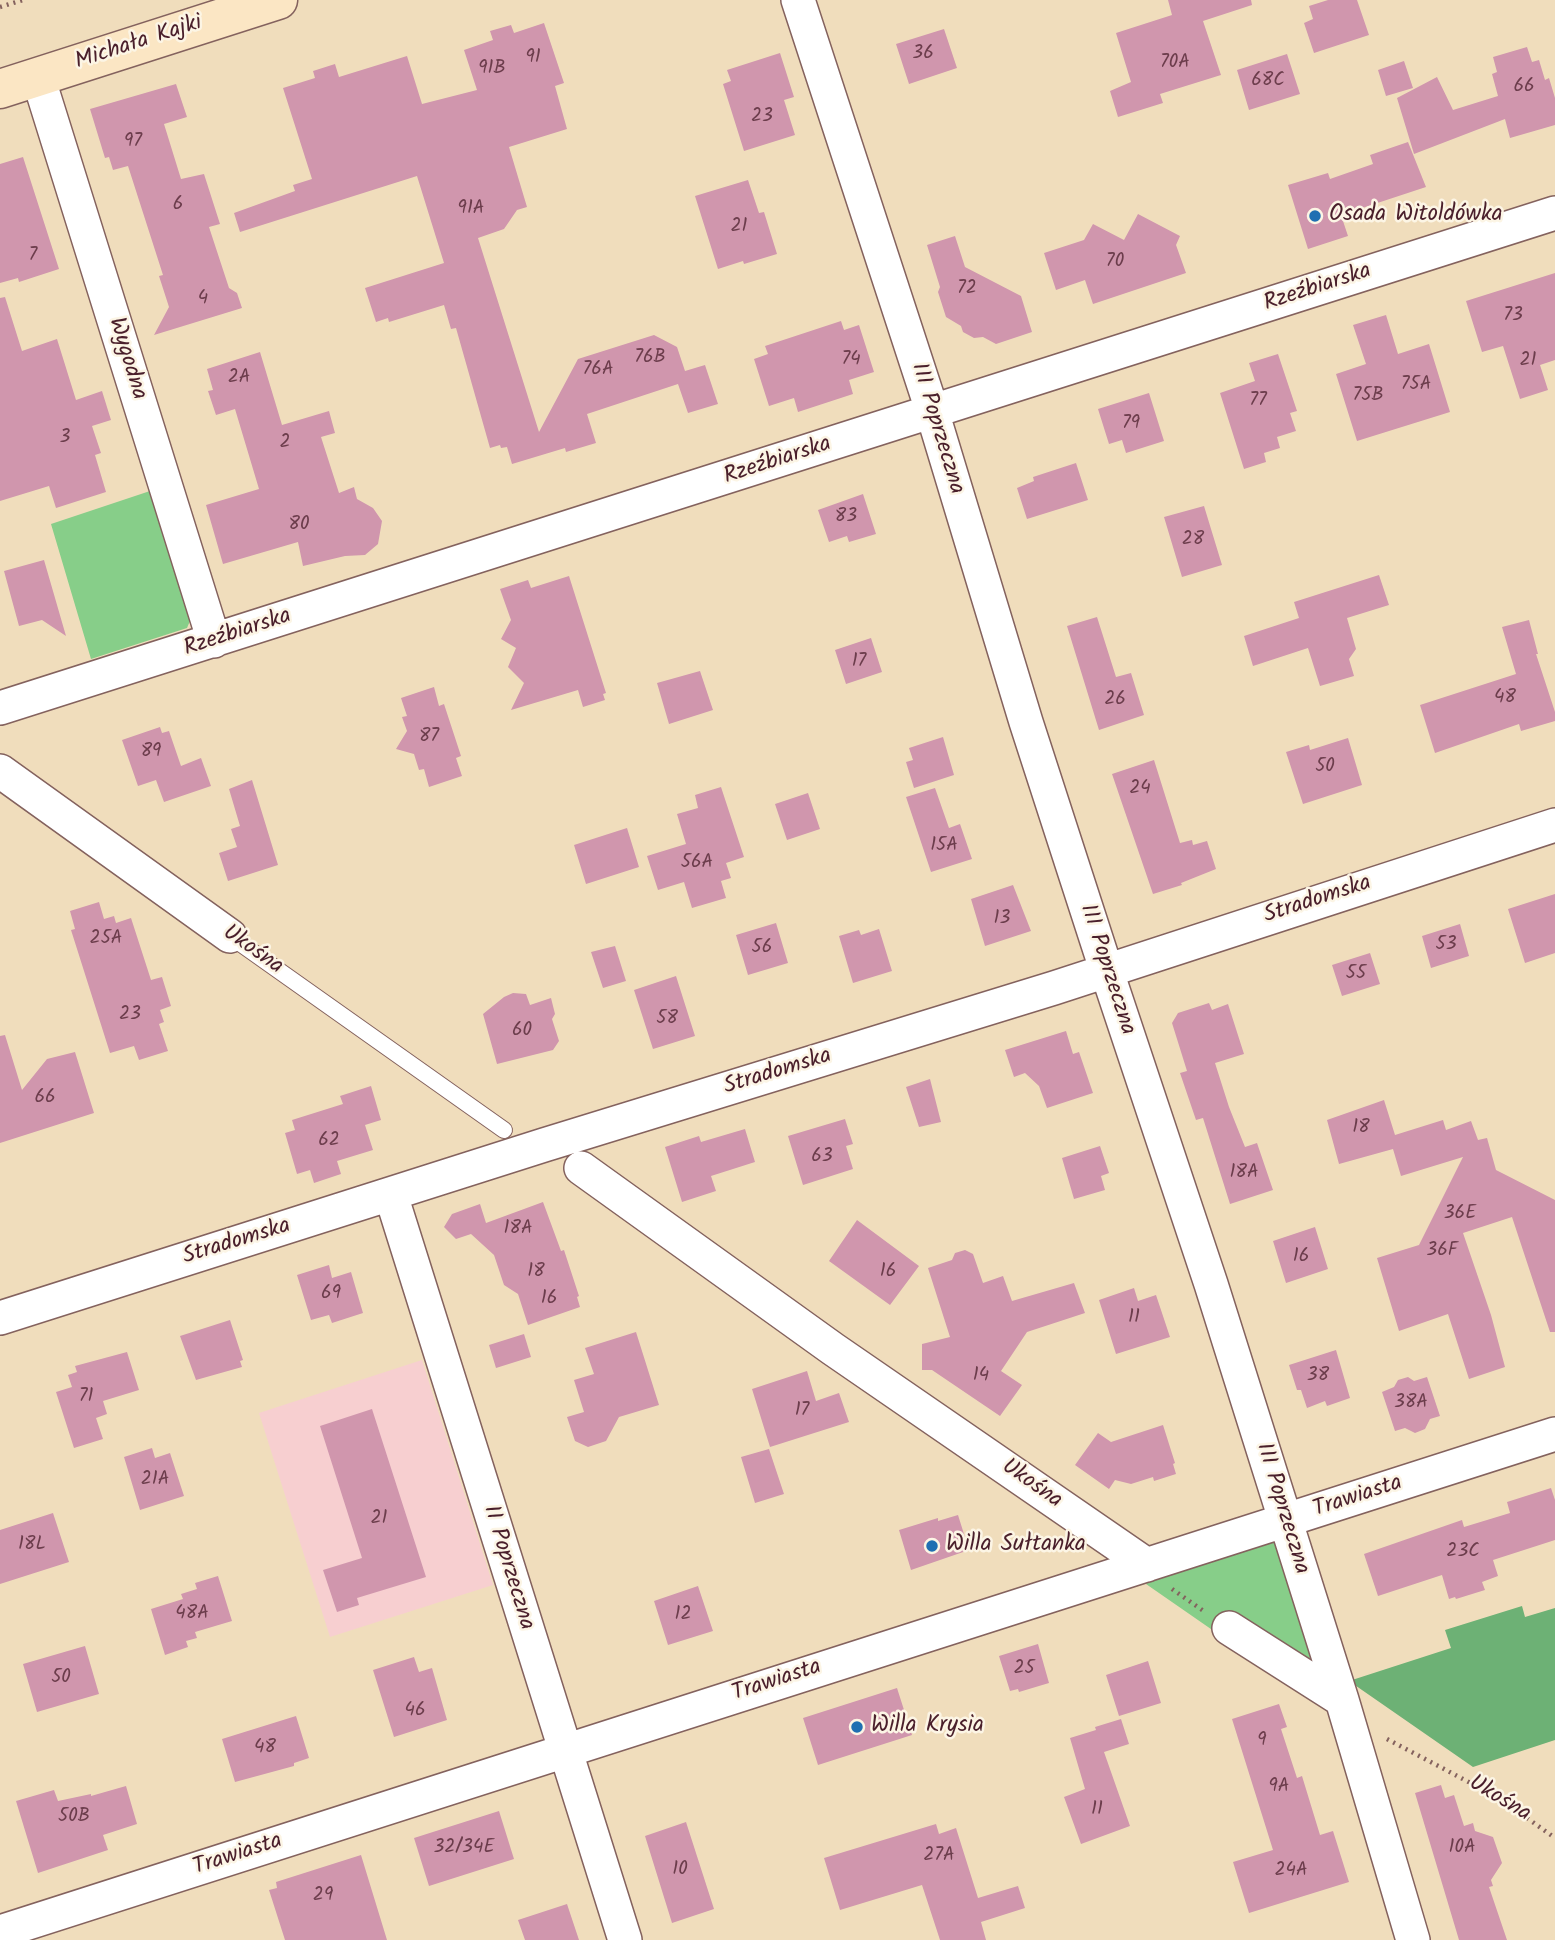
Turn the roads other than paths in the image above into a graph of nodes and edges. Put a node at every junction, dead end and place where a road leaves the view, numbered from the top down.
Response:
1 (278, 0) edge
2 (798, 0) edge
3 (38, 77) junction
4 (0, 89) edge
5 (1555, 213) edge
6 (932, 413) junction
7 (214, 641) junction
8 (0, 708) edge
9 (0, 771) edge
10 (1555, 825) edge
11 (230, 936) joint
12 (1106, 969) junction
13 (504, 1129) dead end
14 (581, 1168) dead end
15 (391, 1195) junction
16 (0, 1318) edge
17 (1555, 1434) edge
18 (1285, 1522) junction
19 (1147, 1565) junction
20 (1229, 1629) road end
21 (1342, 1700) junction
22 (564, 1751) junction
23 (0, 1931) edge
24 (625, 1940) edge
25 (1413, 1940) edge

1 - 3 street, Michała Kajki
2 - 6 street, III Poprzeczna
3 - 4 street, Michała Kajki
3 - 7 street, Wygodna
5 - 6 street, Rzeźbiarska
6 - 7 street, Rzeźbiarska
6 - 12 street, III Poprzeczna
7 - 8 street, Rzeźbiarska
9 - 11 street, Ukośna
10 - 12 street, Stradomska
11 - 13 lane, Ukośna
12 - 15 street, Stradomska
12 - 18 street, III Poprzeczna
14 - 19 street, Ukośna
15 - 16 street, Stradomska
15 - 22 street, II Poprzeczna
17 - 18 street, Trawiasta
18 - 19 street, Trawiasta
18 - 21 street, III Poprzeczna
19 - 22 street, Trawiasta
20 - 21 street
21 - 25 street, III Poprzeczna
22 - 23 street, Trawiasta
22 - 24 street, II Poprzeczna

